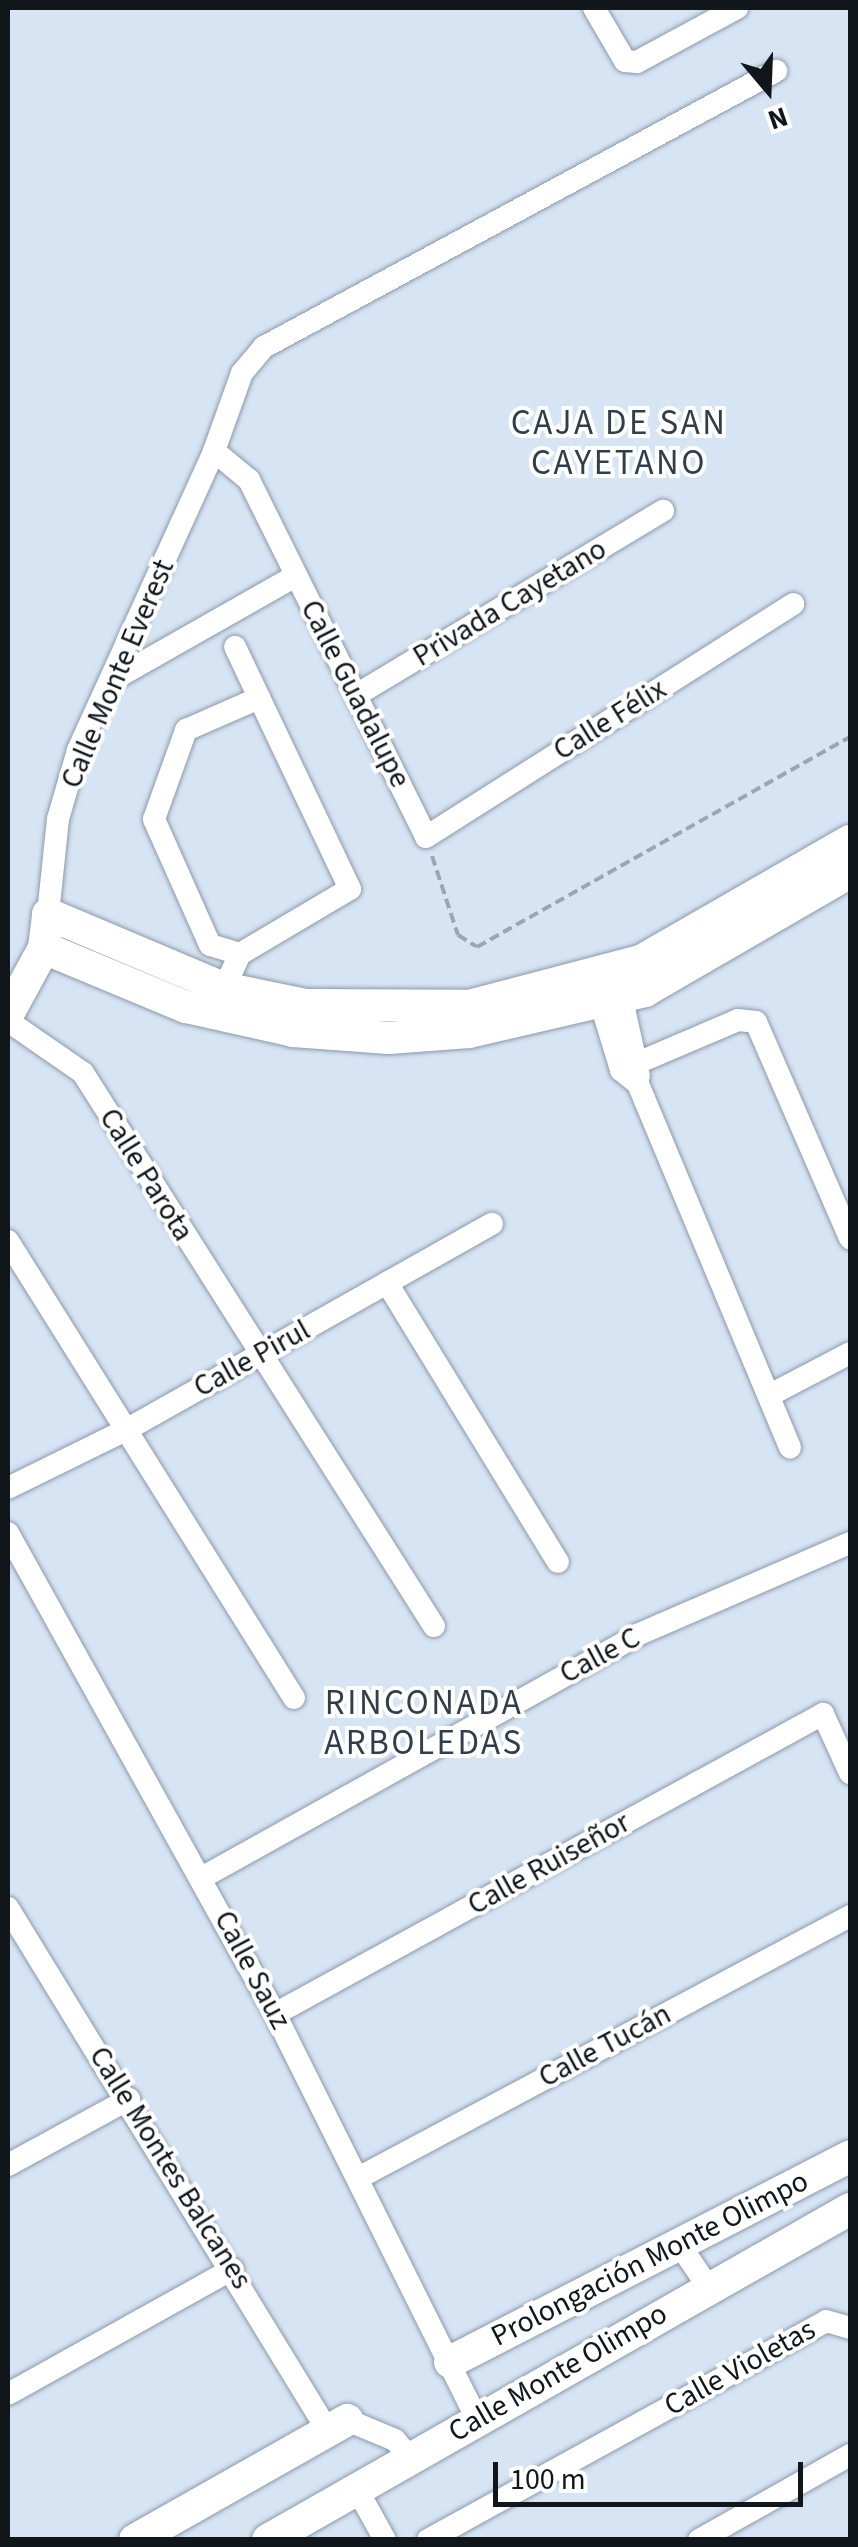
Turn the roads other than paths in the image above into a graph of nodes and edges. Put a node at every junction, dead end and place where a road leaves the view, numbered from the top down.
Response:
1 (594, 8) edge
2 (736, 8) edge
3 (776, 71) dead end
4 (214, 451) junction
5 (662, 511) dead end
6 (295, 576) junction
7 (793, 604) dead end
8 (235, 647) dead end
9 (114, 679) junction
10 (358, 694) junction
11 (258, 698) junction
12 (426, 837) joint
13 (848, 856) edge
14 (48, 914) junction
15 (210, 945) junction
16 (44, 948) junction
17 (240, 954) junction
18 (608, 989) junction
19 (205, 997) junction
20 (8, 1018) edge
21 (634, 1072) junction
22 (492, 1224) dead end
23 (850, 1238) edge
24 (8, 1241) edge
25 (387, 1283) junction
26 (850, 1353) edge
27 (258, 1356) junction
28 (770, 1395) junction
29 (126, 1430) junction
30 (790, 1447) dead end
31 (8, 1488) edge
32 (8, 1532) edge
33 (850, 1543) edge
34 (558, 1562) dead end
35 (434, 1626) dead end
36 (294, 1698) dead end
37 (850, 1774) edge
38 (203, 1878) junction
39 (8, 1908) edge
40 (850, 1916) edge
41 (275, 2014) junction
42 (129, 2098) junction
43 (850, 2156) edge
44 (8, 2164) edge
45 (360, 2177) junction
46 (850, 2209) edge
47 (679, 2244) junction
48 (233, 2269) junction
49 (709, 2288) junction
50 (847, 2324) edge
51 (450, 2362) junction
52 (8, 2394) edge
53 (476, 2418) junction
54 (338, 2426) junction
55 (850, 2455) edge
56 (410, 2458) junction
57 (358, 2491) junction
58 (134, 2540) edge
59 (268, 2540) edge
60 (385, 2540) edge
61 (428, 2540) edge
62 (699, 2540) edge

1 - 2 street
3 - 4 street, Calle Monte Everest
4 - 6 street, Calle Guadalupe
4 - 9 street, Calle Monte Everest
5 - 10 street, Privada Cayetano
6 - 9 street
6 - 10 street, Calle Guadalupe
7 - 12 street, Calle Félix
8 - 11 street
9 - 14 street, Calle Monte Everest
10 - 12 street, Calle Guadalupe
11 - 15 street
11 - 17 street
13 - 18 main road
14 - 16 main road, Calle Monte Everest
14 - 19 main road
15 - 17 street
15 - 19 street
16 - 19 main road
16 - 20 main road, Calle Monte Everest
17 - 19 street
18 - 19 main road
18 - 21 street
20 - 27 street, Calle Parota
21 - 23 street
21 - 28 street
22 - 25 street, Calle Pirul
24 - 29 street
25 - 27 street, Calle Pirul
25 - 34 street
26 - 28 street
27 - 29 street, Calle Pirul
27 - 35 street, Calle Parota
28 - 30 street
29 - 31 street, Calle Pirul
29 - 36 street
32 - 38 street, Calle Sauz
33 - 38 street, Calle C
37 - 41 street, Calle Ruiseñor
38 - 41 street, Calle Sauz
39 - 42 street, Calle Montes Balcanes
40 - 45 street, Calle Tucán
41 - 45 street, Calle Sauz
42 - 44 street
42 - 48 street, Calle Montes Balcanes
43 - 47 main road, Prolongación Monte Olimpo
45 - 51 street, Calle Sauz
46 - 49 main road, Calle Monte Olimpo
47 - 49 street
47 - 51 main road, Prolongación Monte Olimpo
48 - 52 street
48 - 54 street, Calle Montes Balcanes
49 - 53 main road, Calle Monte Olimpo
50 - 61 street, Calle Violetas
51 - 53 street, Calle Sauz
53 - 56 main road, Calle Monte Olimpo
54 - 56 street
54 - 58 main road
55 - 62 street
56 - 57 main road, Calle Monte Olimpo
57 - 59 main road, Calle Monte Olimpo
57 - 60 street

